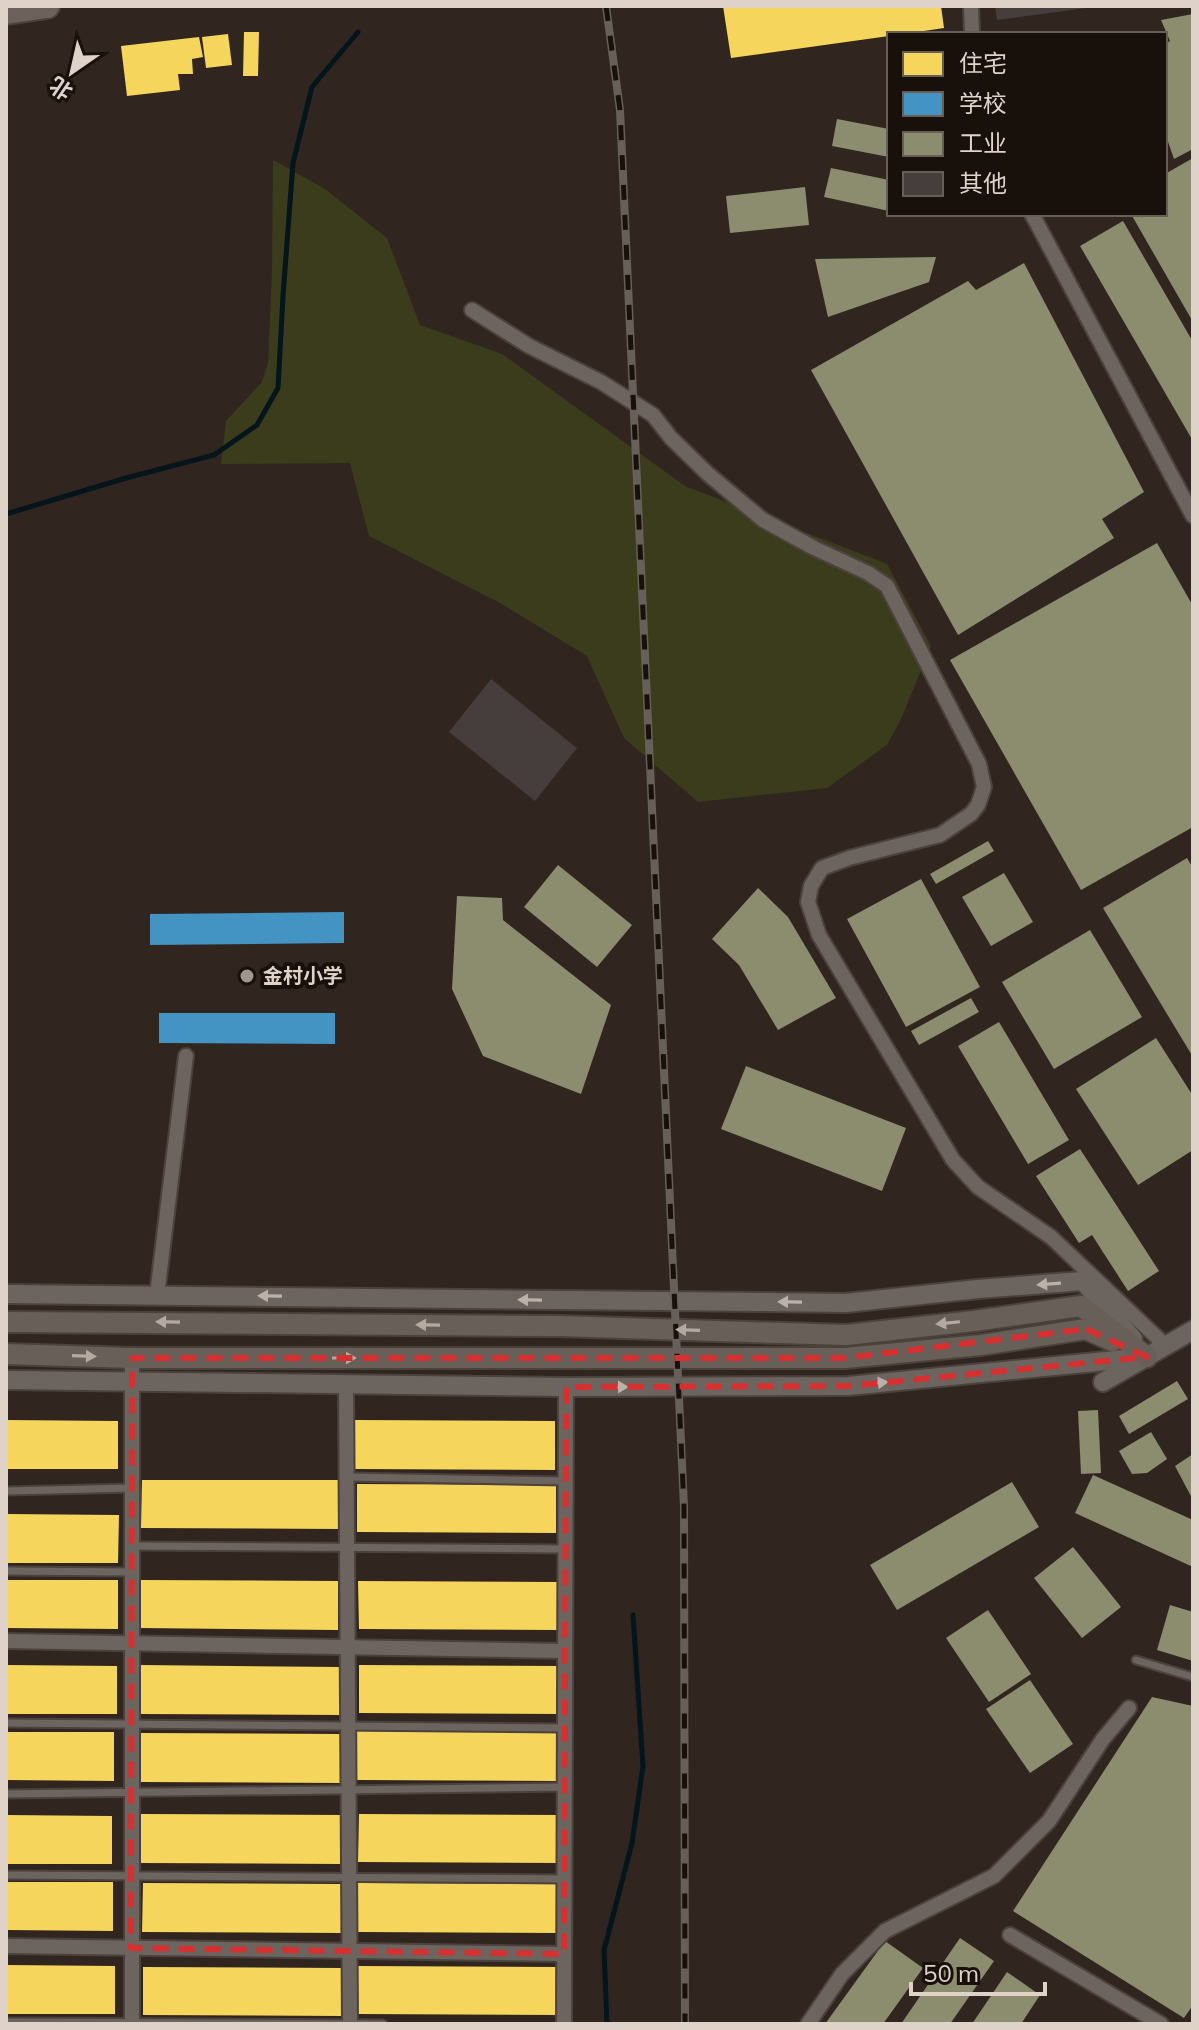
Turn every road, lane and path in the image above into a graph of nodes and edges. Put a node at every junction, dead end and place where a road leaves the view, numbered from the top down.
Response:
1 (47, 6) edge
2 (971, 6) edge
3 (6, 12) edge
4 (972, 32) edge
5 (1033, 216) edge
6 (472, 310) dead end
7 (1188, 494) edge
8 (1193, 516) edge
9 (186, 1056) dead end
10 (6, 1294) edge
11 (157, 1295) junction
12 (6, 1322) edge
13 (1193, 1330) edge
14 (1166, 1346) junction
15 (6, 1354) edge
16 (1147, 1357) junction
17 (132, 1358) junction
18 (6, 1380) edge
19 (1103, 1382) dead end
20 (132, 1383) junction
21 (346, 1384) junction
22 (566, 1387) junction
23 (347, 1477) junction
24 (565, 1481) junction
25 (132, 1488) junction
26 (6, 1491) edge
27 (132, 1546) junction
28 (347, 1548) junction
29 (565, 1549) junction
30 (6, 1571) edge
31 (132, 1572) junction
32 (6, 1641) edge
33 (132, 1643) junction
34 (348, 1647) junction
35 (565, 1651) junction
36 (1136, 1660) dead end
37 (1193, 1677) edge
38 (1129, 1708) dead end
39 (6, 1723) edge
40 (132, 1724) junction
41 (348, 1726) junction
42 (564, 1728) junction
43 (564, 1787) junction
44 (349, 1790) junction
45 (132, 1793) junction
46 (6, 1794) edge
47 (6, 1875) edge
48 (132, 1876) junction
49 (349, 1878) junction
50 (564, 1879) junction
51 (1010, 1935) dead end
52 (6, 1946) edge
53 (131, 1948) junction
54 (350, 1951) junction
55 (564, 1954) junction
56 (6, 2022) edge
57 (132, 2023) edge
58 (350, 2024) edge
59 (383, 2024) edge
60 (564, 2024) edge
61 (808, 2024) edge
62 (1161, 2024) edge

1 - 3 highway
2 - 4 street
5 - 7 street
6 - 14 street
7 - 8 street
9 - 11 street
10 - 11 street
16 -> 11 street
16 -> 12 main road
13 - 14 street
14 - 16 street
15 -> 17 main road
17 -> 16 main road
16 - 19 street
22 -> 16 street
17 - 20 street
18 - 20 street
20 - 21 street
20 - 25 street
21 - 22 street
21 - 23 street
22 - 24 street
23 - 24 lane
23 - 28 street
24 - 29 street
25 - 26 lane
25 - 27 street
27 - 28 lane
27 - 31 street
28 - 29 lane
28 - 34 street
29 - 35 street
30 - 31 lane
31 - 33 street
32 - 33 street
33 - 34 street
33 - 40 street
34 - 35 street
34 - 41 street
35 - 42 street
36 - 37 lane
38 - 61 street
39 - 40 lane
40 - 41 lane
40 - 45 street
41 - 42 lane
41 - 44 street
42 - 43 street
43 - 44 lane
43 - 50 street
44 - 45 lane
44 - 49 street
45 - 46 lane
45 - 48 street
47 - 48 lane
48 - 49 lane
48 - 53 street
49 - 50 lane
49 - 54 street
50 - 55 street
51 - 62 street
52 - 53 street
53 - 54 street
53 - 57 street
54 - 55 street
54 - 58 street
55 - 60 street
56 - 57 lane
57 - 58 lane
58 - 59 lane

